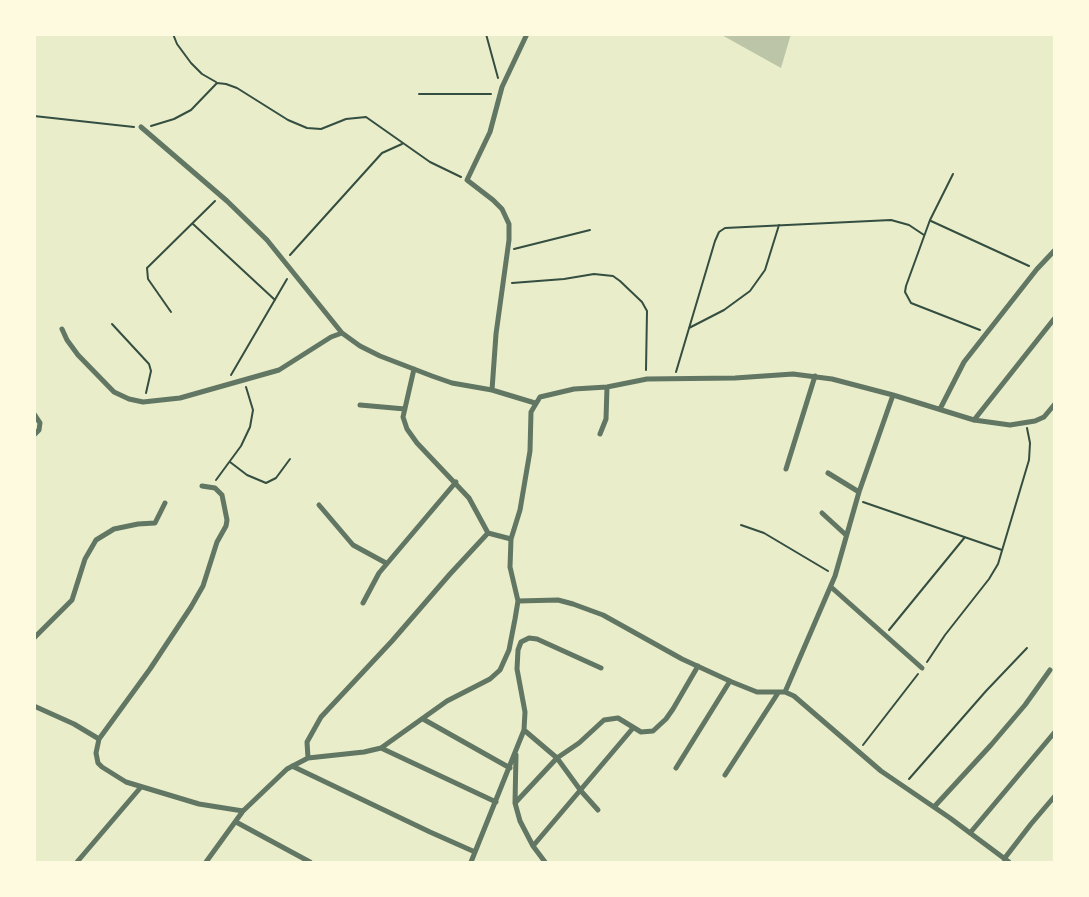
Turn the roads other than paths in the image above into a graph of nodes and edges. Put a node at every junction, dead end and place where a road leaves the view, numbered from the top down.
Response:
1 (527, 34) edge
2 (141, 127) road end
3 (1054, 251) edge
4 (1054, 319) edge
5 (62, 329) dead end
6 (342, 333) junction
7 (414, 369) junction
8 (815, 376) junction
9 (607, 387) junction
10 (492, 390) junction
11 (893, 394) junction
12 (535, 403) junction
13 (360, 405) dead end
14 (1054, 405) edge
15 (405, 409) junction
16 (940, 410) junction
17 (34, 414) edge
18 (974, 420) junction
19 (600, 434) dead end
20 (34, 435) edge
21 (786, 469) dead end
22 (828, 473) dead end
23 (456, 482) junction
24 (202, 486) dead end
25 (859, 492) junction
26 (165, 503) dead end
27 (319, 505) dead end
28 (822, 513) dead end
29 (488, 533) junction
30 (846, 535) junction
31 (511, 539) junction
32 (386, 563) junction
33 (831, 586) junction
34 (518, 602) junction
35 (363, 603) dead end
36 (34, 638) edge
37 (698, 666) junction
38 (601, 668) dead end
39 (922, 668) road end
40 (1050, 670) dead end
41 (730, 681) junction
42 (778, 693) junction
43 (785, 693) junction
44 (34, 706) edge
45 (423, 719) junction
46 (633, 728) junction
47 (524, 730) junction
48 (1054, 733) edge
49 (99, 739) junction
50 (381, 748) junction
51 (516, 750) junction
52 (308, 758) junction
53 (557, 758) junction
54 (292, 766) junction
55 (510, 768) junction
56 (676, 768) dead end
57 (725, 775) dead end
58 (141, 787) junction
59 (581, 791) junction
60 (1054, 797) edge
61 (496, 802) junction
62 (516, 803) junction
63 (934, 807) junction
64 (598, 810) dead end
65 (243, 811) junction
66 (237, 822) junction
67 (970, 833) junction
68 (533, 846) junction
69 (475, 852) junction
70 (1006, 861) edge
71 (77, 862) edge
72 (207, 862) edge
73 (310, 862) edge
74 (471, 862) edge
75 (545, 862) edge

1 - 10 street
2 - 6 street
3 - 16 street
4 - 18 street
5 - 6 street
6 - 7 street
7 - 10 street
7 - 15 street
8 - 9 street
8 - 11 street
8 - 21 street
9 - 12 street
9 - 19 street
10 - 12 street
11 - 16 street
11 - 25 street
12 - 31 street
13 - 15 street
14 - 18 street
15 - 23 street
16 - 18 street
17 - 20 street
22 - 25 street
23 - 29 street
23 - 32 street
24 - 49 street
25 - 30 street
26 - 36 street
27 - 32 street
28 - 30 street
29 - 31 street
29 - 52 street
30 - 33 street
31 - 34 street
32 - 35 street
33 - 39 street
33 - 43 street
34 - 37 street
34 - 45 street
37 - 41 street
37 - 46 street
38 - 47 street
40 - 63 street
41 - 42 street
41 - 56 street
42 - 43 street
42 - 57 street
43 - 63 street
44 - 49 street
45 - 50 street
45 - 55 street
46 - 53 street
46 - 59 street
47 - 51 street
47 - 53 street
48 - 67 street
49 - 58 street
50 - 52 street
50 - 61 street
51 - 55 street
51 - 62 street
52 - 54 street
53 - 59 street
53 - 62 street
54 - 65 street
54 - 69 street
55 - 61 street
58 - 65 street
58 - 71 street
59 - 64 street
59 - 68 street
60 - 70 street
61 - 69 street
62 - 68 street
63 - 67 street
65 - 66 street
66 - 72 street
66 - 73 street
67 - 70 street
68 - 75 street
69 - 74 street

